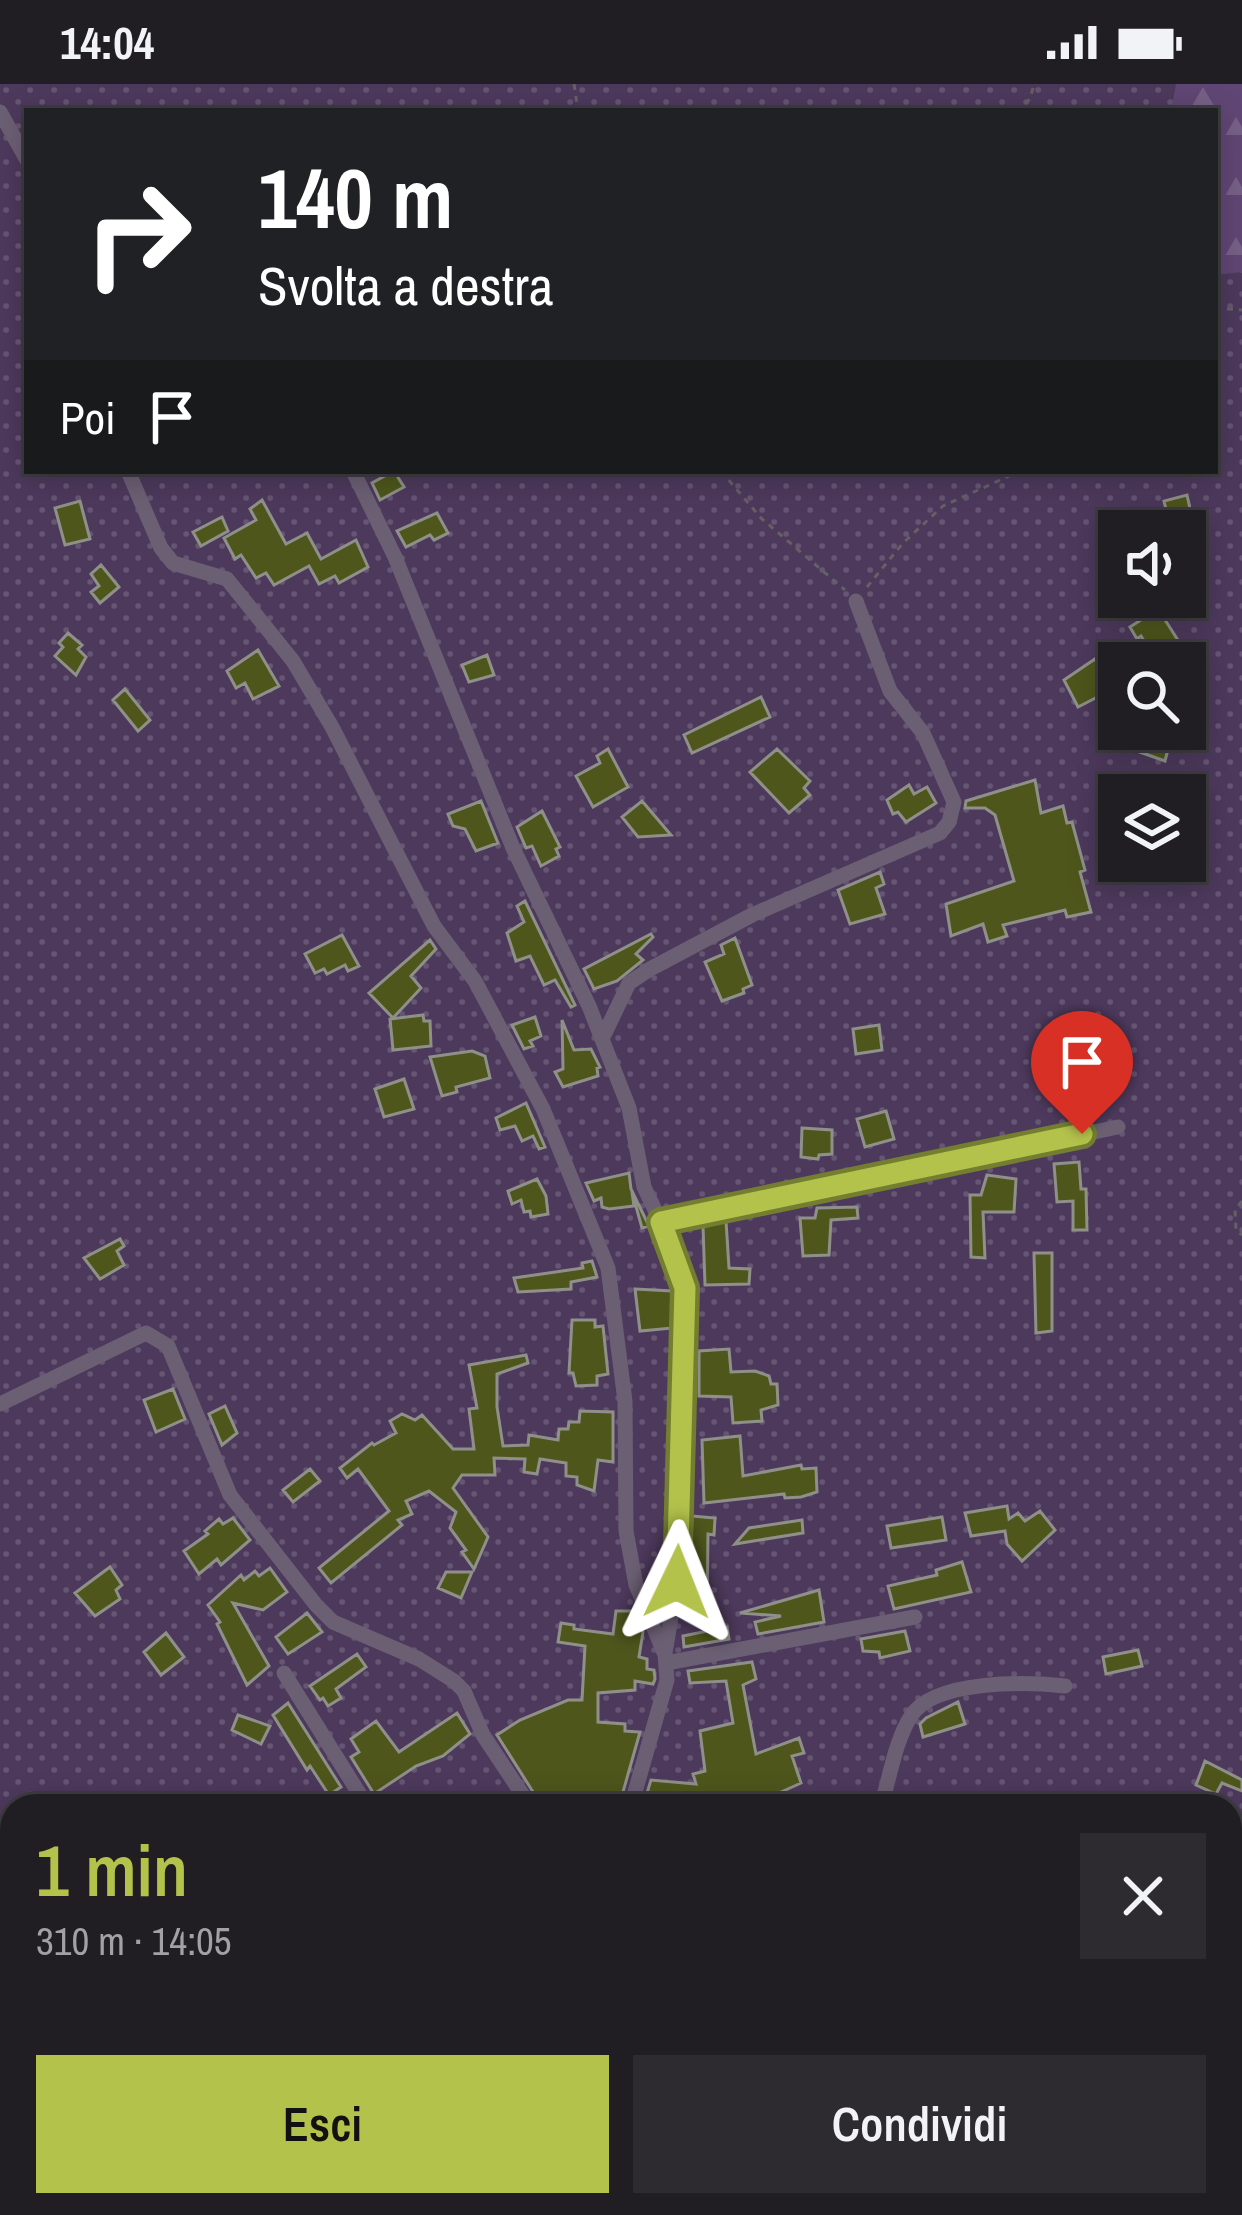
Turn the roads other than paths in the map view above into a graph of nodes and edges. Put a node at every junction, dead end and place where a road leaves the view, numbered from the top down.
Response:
1 (0, 112) edge
2 (24, 155) edge
3 (129, 474) edge
4 (353, 474) edge
5 (856, 601) road end
6 (602, 1039) junction
7 (1118, 1126) dead end
8 (661, 1222) junction
9 (0, 1404) edge
10 (915, 1618) dead end
11 (665, 1659) junction
12 (284, 1673) dead end
13 (1065, 1686) dead end
14 (360, 1794) edge
15 (522, 1794) edge
16 (635, 1794) edge
17 (885, 1794) edge

1 - 2 street
3 - 11 street
4 - 6 street
5 - 6 street
6 - 8 street
7 - 8 street
8 - 11 street
9 - 15 street
10 - 11 street
11 - 16 street
12 - 14 street
13 - 17 street

